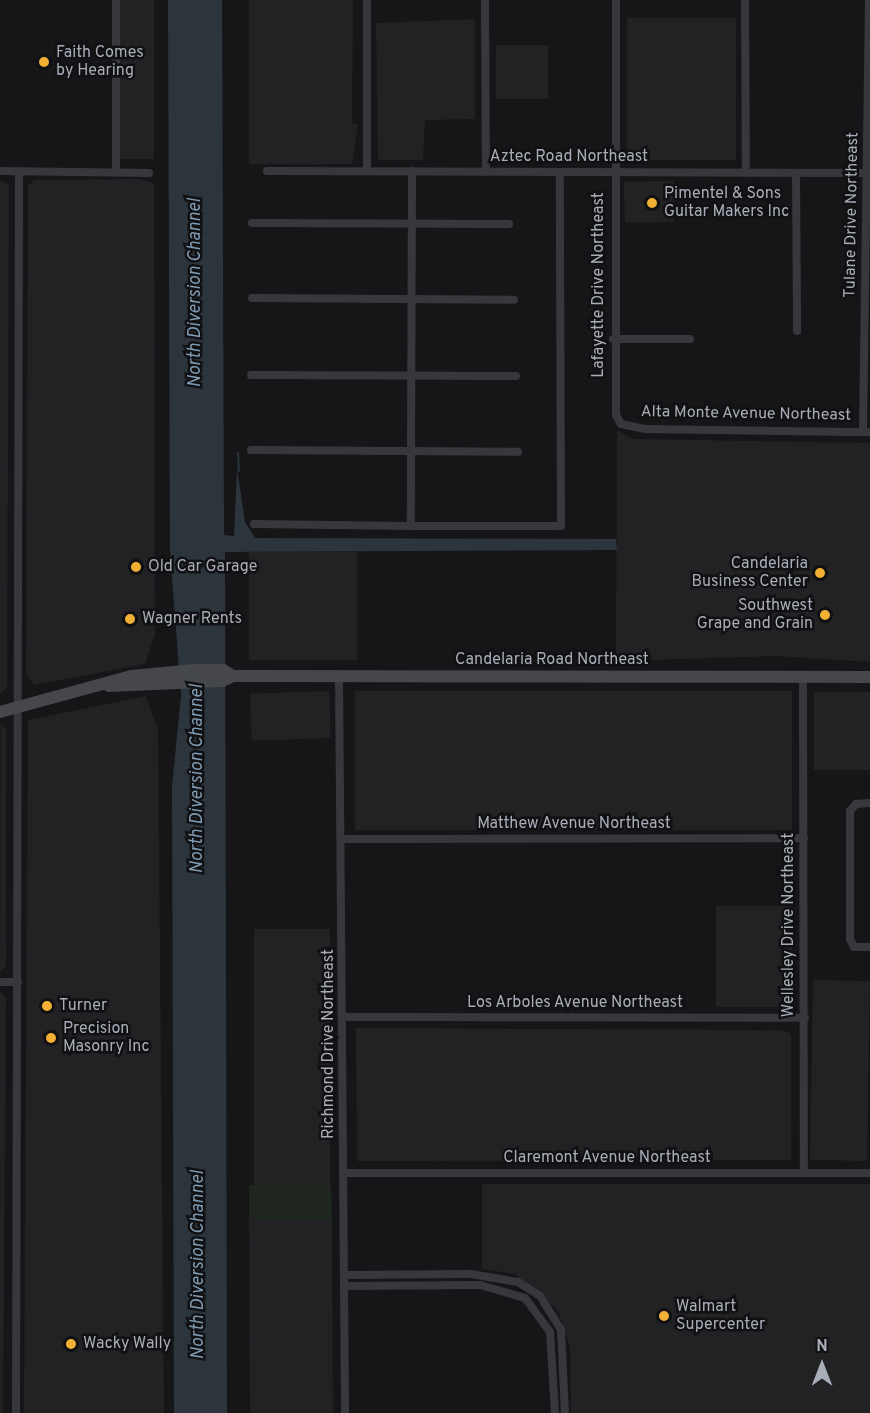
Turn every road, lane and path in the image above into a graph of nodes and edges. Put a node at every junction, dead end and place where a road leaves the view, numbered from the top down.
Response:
1 (116, 0) edge
2 (366, 0) edge
3 (485, 0) edge
4 (616, 0) edge
5 (745, 0) edge
6 (869, 0) edge
7 (869, 76) edge
8 (0, 171) edge
9 (19, 171) junction
10 (267, 171) dead end
11 (367, 171) junction
12 (412, 171) junction
13 (116, 172) junction
14 (486, 172) junction
15 (560, 172) junction
16 (615, 172) junction
17 (796, 172) junction
18 (149, 173) dead end
19 (746, 173) junction
20 (869, 173) edge
21 (252, 223) dead end
22 (412, 224) junction
23 (509, 224) dead end
24 (252, 298) dead end
25 (412, 300) junction
26 (514, 300) dead end
27 (796, 331) dead end
28 (613, 339) junction
29 (690, 339) dead end
30 (251, 375) dead end
31 (411, 376) junction
32 (516, 376) dead end
33 (621, 424) joint
34 (866, 432) edge
35 (252, 450) dead end
36 (411, 452) junction
37 (518, 452) dead end
38 (254, 524) dead end
39 (411, 526) junction
40 (233, 676) junction
41 (339, 676) junction
42 (803, 677) junction
43 (870, 677) edge
44 (109, 686) junction
45 (18, 706) junction
46 (0, 712) edge
47 (870, 803) edge
48 (804, 838) junction
49 (344, 839) junction
50 (870, 947) edge
51 (0, 982) edge
52 (18, 982) junction
53 (345, 1017) junction
54 (805, 1018) junction
55 (343, 1173) junction
56 (804, 1173) junction
57 (870, 1173) edge
58 (344, 1275) junction
59 (344, 1286) junction
60 (16, 1413) edge
61 (345, 1413) edge
62 (555, 1413) edge
63 (565, 1413) edge

1 - 13 street
2 - 11 street
3 - 14 street
4 - 16 street, Lafayette Drive Northeast
5 - 19 street
6 - 7 street, Tulane Drive Northeast
7 - 20 street, Tulane Drive Northeast
8 - 9 street
9 - 13 street
9 - 45 street
10 - 11 street, Aztec Road Northeast
11 - 12 street, Aztec Road Northeast
12 - 14 street, Aztec Road Northeast
12 - 22 street
13 - 18 street
14 - 15 street, Aztec Road Northeast
15 - 16 street, Aztec Road Northeast
15 - 39 street
16 - 19 street, Aztec Road Northeast
16 - 28 street, Lafayette Drive Northeast
17 - 19 street, Aztec Road Northeast
17 - 20 street, Aztec Road Northeast
17 - 27 street
20 - 34 street, Tulane Drive Northeast
21 - 22 street
22 - 23 street
22 - 25 street
24 - 25 street
25 - 26 street
25 - 31 street
28 - 29 street
28 - 33 street, Lafayette Drive Northeast
30 - 31 street
31 - 32 street
31 - 36 street
33 - 34 street, Alta Monte Avenue Northeast
35 - 36 street
36 - 37 street
36 - 39 street
38 - 39 street
40 - 41 main road, Candelaria Road Northeast
40 - 44 main road, Candelaria Road Northeast
40 - 44 main road, Candelaria Road Northeast
41 - 42 main road, Candelaria Road Northeast
41 - 49 street, Richmond Drive Northeast
42 - 43 main road, Candelaria Road Northeast
42 - 48 street, Wellesley Drive Northeast
44 - 45 main road, Candelaria Road Northeast
45 - 46 main road, Candelaria Road Northeast
45 - 52 street
47 - 50 street
48 - 49 street, Matthew Avenue Northeast
48 - 54 street, Wellesley Drive Northeast
49 - 53 street, Richmond Drive Northeast
51 - 52 street
52 - 60 street
53 - 54 street, Los Arboles Avenue Northeast
53 - 55 street, Richmond Drive Northeast
54 - 56 street, Wellesley Drive Northeast
55 - 56 street, Claremont Avenue Northeast
55 - 58 street, Richmond Drive Northeast
56 - 57 street, Claremont Avenue Northeast
58 - 59 street, Richmond Drive Northeast
58 - 63 street
59 - 61 street, Richmond Drive Northeast
59 - 62 street

